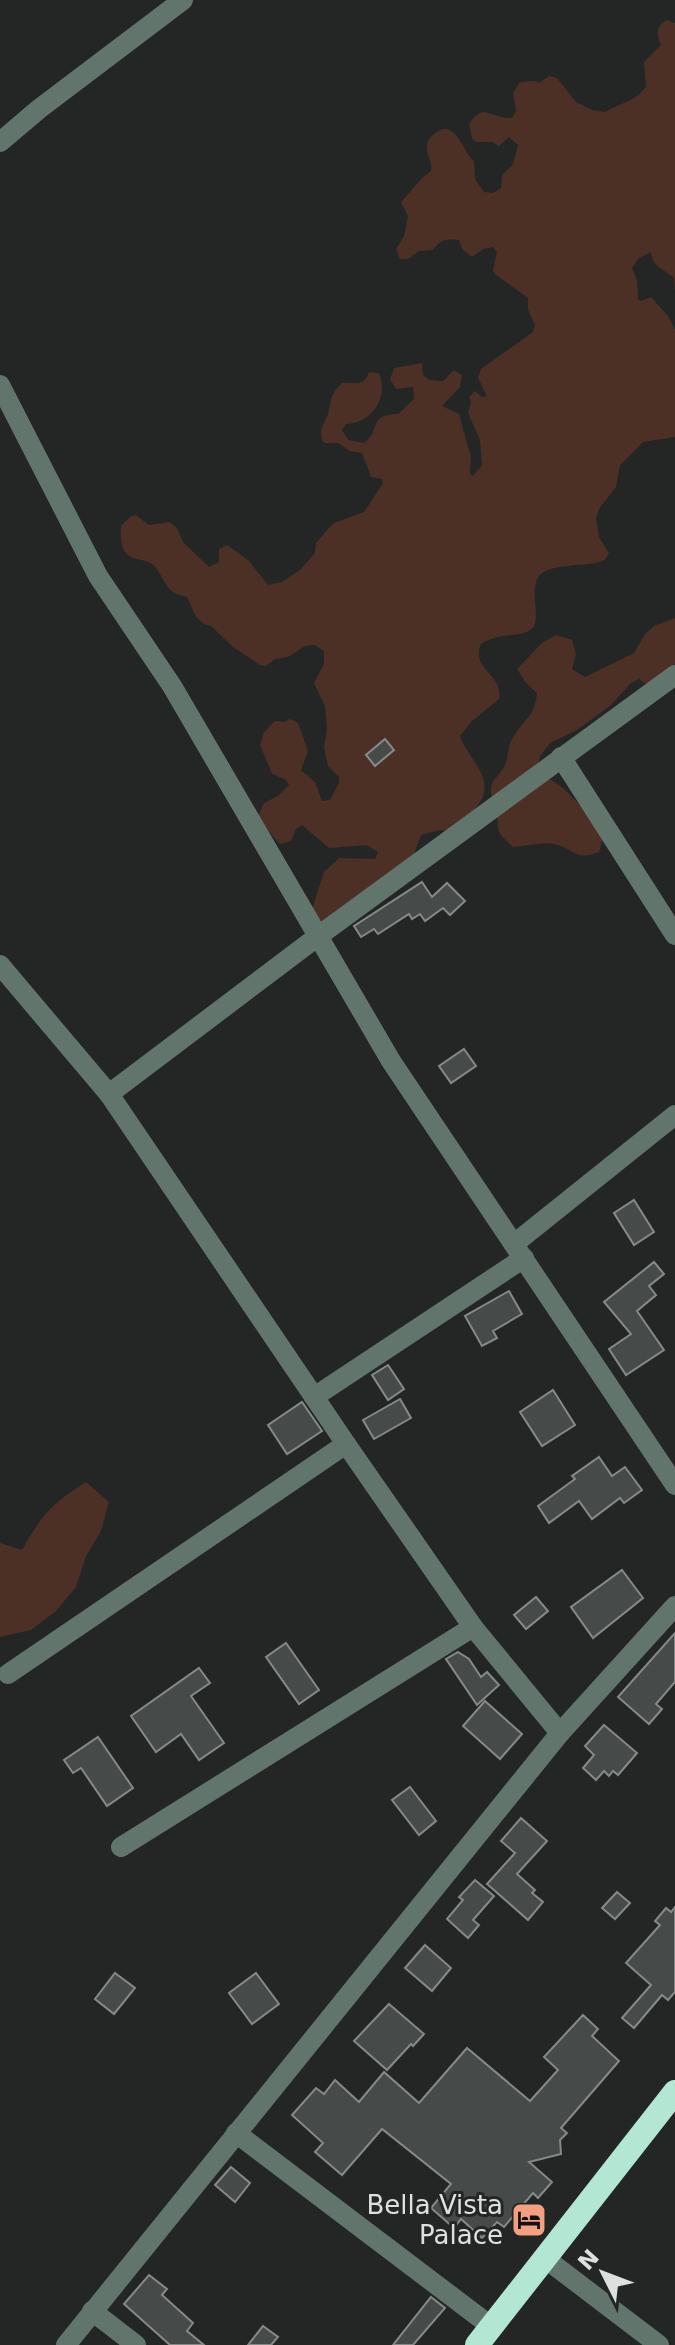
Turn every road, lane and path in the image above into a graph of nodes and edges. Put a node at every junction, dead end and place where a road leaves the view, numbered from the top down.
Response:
1 (183, 0) edge
2 (0, 142) edge
3 (0, 385) edge
4 (675, 675) edge
5 (561, 757) junction
6 (675, 935) edge
7 (317, 937) junction
8 (0, 965) edge
9 (109, 1094) junction
10 (675, 1115) edge
11 (519, 1251) junction
12 (314, 1397) junction
13 (346, 1444) junction
14 (675, 1485) edge
15 (675, 1606) edge
16 (473, 1627) junction
17 (8, 1674) dead end
18 (560, 1733) junction
19 (121, 1847) dead end
20 (675, 2092) edge
21 (236, 2133) junction
22 (546, 2259) junction
23 (92, 2311) junction
24 (485, 2336) edge
25 (66, 2345) edge
26 (136, 2345) edge
27 (659, 2345) edge

1 - 2 street
3 - 7 street
4 - 5 street
5 - 6 street
5 - 7 street
7 - 9 street
7 - 11 street
8 - 9 street
9 - 12 street
10 - 11 street
11 - 12 street
11 - 14 street
12 - 13 street
13 - 16 street
13 - 17 street
15 - 18 street
16 - 18 street
16 - 19 street
18 - 21 street
20 - 22 highway
21 - 23 street
21 - 24 street
22 - 24 highway
22 - 27 street
23 - 25 street
23 - 26 street

